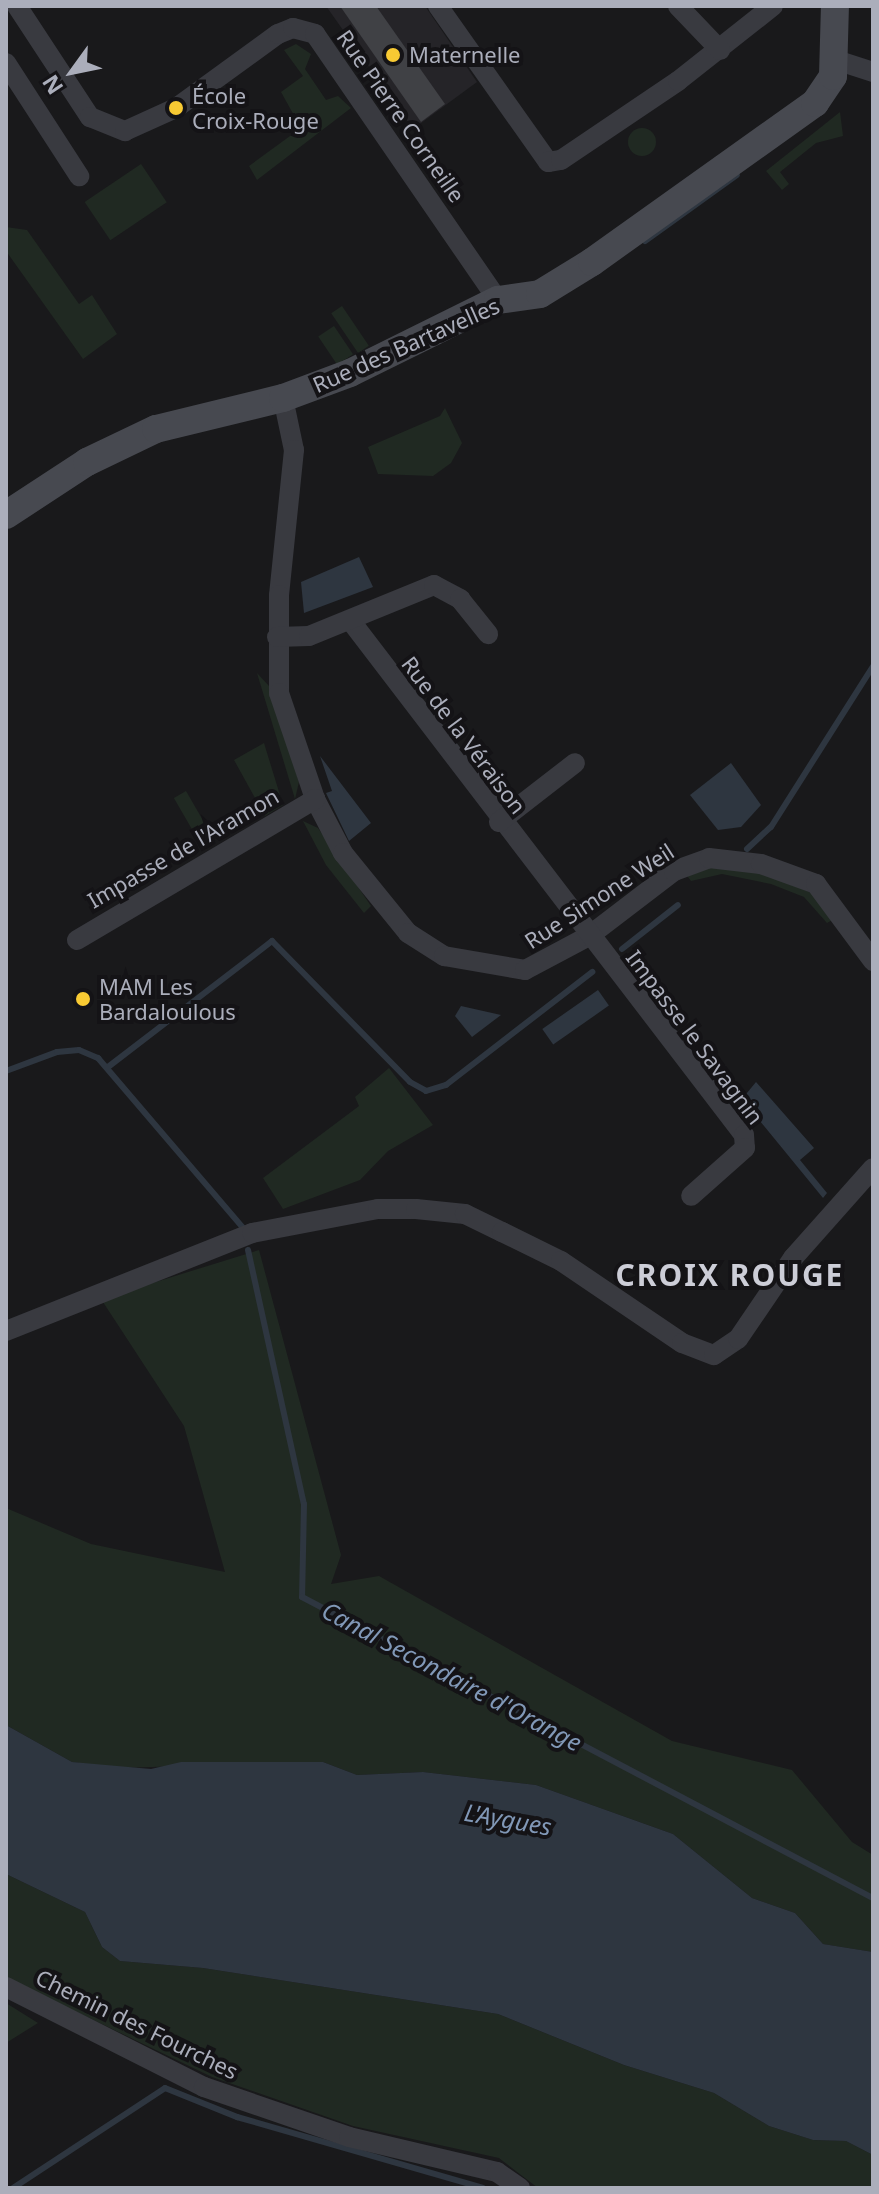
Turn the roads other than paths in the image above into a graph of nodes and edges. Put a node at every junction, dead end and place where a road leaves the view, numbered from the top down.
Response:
1 (17, 6) edge
2 (438, 6) edge
3 (678, 6) edge
4 (773, 6) edge
5 (835, 6) edge
6 (720, 50) junction
7 (836, 60) junction
8 (6, 63) edge
9 (873, 72) edge
10 (79, 176) dead end
11 (498, 300) junction
12 (283, 398) junction
13 (6, 515) edge
14 (350, 620) junction
15 (488, 634) dead end
16 (277, 637) junction
17 (575, 763) dead end
18 (315, 799) junction
19 (499, 822) junction
20 (589, 936) junction
21 (77, 940) dead end
22 (873, 961) edge
23 (873, 1168) edge
24 (691, 1196) dead end
25 (6, 1331) edge
26 (6, 1987) edge
27 (520, 2188) edge

1 - 11 street, Rue Pierre Corneille
2 - 6 street
3 - 6 street
4 - 6 street
5 - 7 street, Rue des Bartavelles
7 - 9 street
7 - 11 street, Rue des Bartavelles
8 - 10 street
11 - 12 street, Rue des Bartavelles
12 - 13 street, Rue des Bartavelles
12 - 16 street, Rue Simone Weil
14 - 15 street
14 - 16 street
14 - 19 street, Rue de la Véraison
16 - 18 street, Rue Simone Weil
17 - 19 street
18 - 20 street, Rue Simone Weil
18 - 21 street, Impasse de l'Aramon
19 - 20 street, Rue de la Véraison
20 - 22 street, Rue Simone Weil
20 - 24 street, Impasse le Savagnin
23 - 25 street
26 - 27 street, Chemin des Fourches

